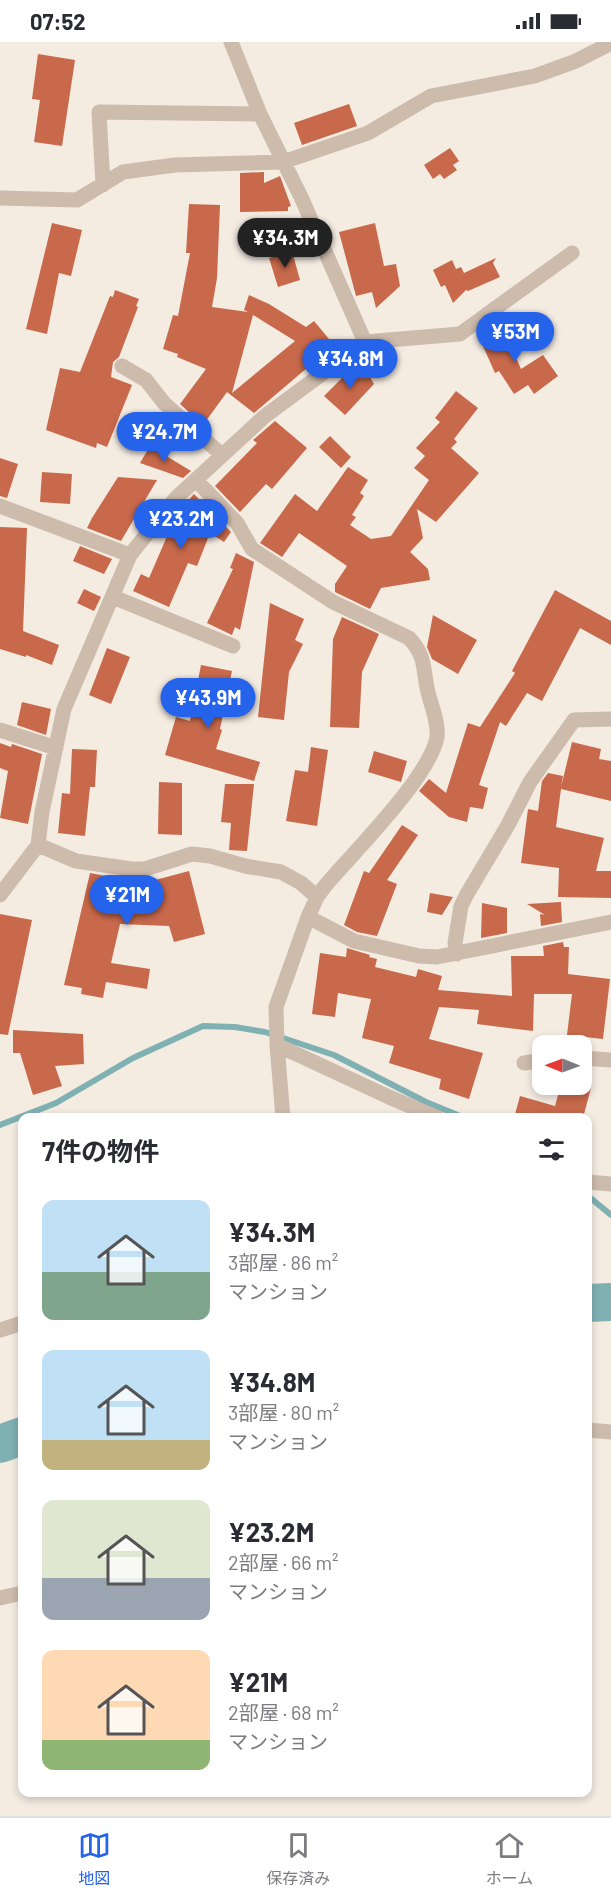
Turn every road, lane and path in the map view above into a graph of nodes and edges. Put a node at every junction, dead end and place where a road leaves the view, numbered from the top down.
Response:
1 (231, 42) edge
2 (611, 43) edge
3 (260, 114) junction
4 (283, 162) junction
5 (103, 185) junction
6 (0, 198) edge
7 (572, 253) dead end
8 (365, 342) junction
9 (122, 366) dead end
10 (222, 455) junction
11 (196, 480) junction
12 (0, 506) edge
13 (130, 555) junction
14 (113, 597) junction
15 (233, 646) dead end
16 (611, 719) edge
17 (0, 730) edge
18 (56, 748) junction
19 (38, 845) junction
20 (0, 895) edge
21 (317, 897) junction
22 (308, 917) junction
23 (611, 922) edge
24 (457, 954) junction
25 (277, 1045) junction
26 (592, 1059) edge
27 (611, 1060) edge
28 (532, 1062) edge
29 (524, 1063) dead end
30 (283, 1113) edge
31 (426, 1113) edge
32 (592, 1182) edge
33 (611, 1184) edge
34 (18, 1324) edge
35 (0, 1330) edge
36 (592, 1430) edge
37 (611, 1432) edge
38 (18, 1594) edge
39 (0, 1598) edge

1 - 3 street
2 - 4 street
3 - 4 street
3 - 5 street
4 - 5 street
4 - 8 street
5 - 6 street
7 - 8 street
8 - 10 street
9 - 10 street
10 - 11 street
11 - 13 street
11 - 21 street
12 - 13 street
13 - 14 street
14 - 15 street
14 - 18 street
16 - 24 street
17 - 18 street
18 - 19 street
19 - 20 street
19 - 21 street
21 - 22 street
22 - 24 street
22 - 25 street
23 - 24 street
25 - 30 street
25 - 31 street
26 - 27 street
28 - 29 street
32 - 33 street
34 - 35 street
36 - 37 street
38 - 39 street

